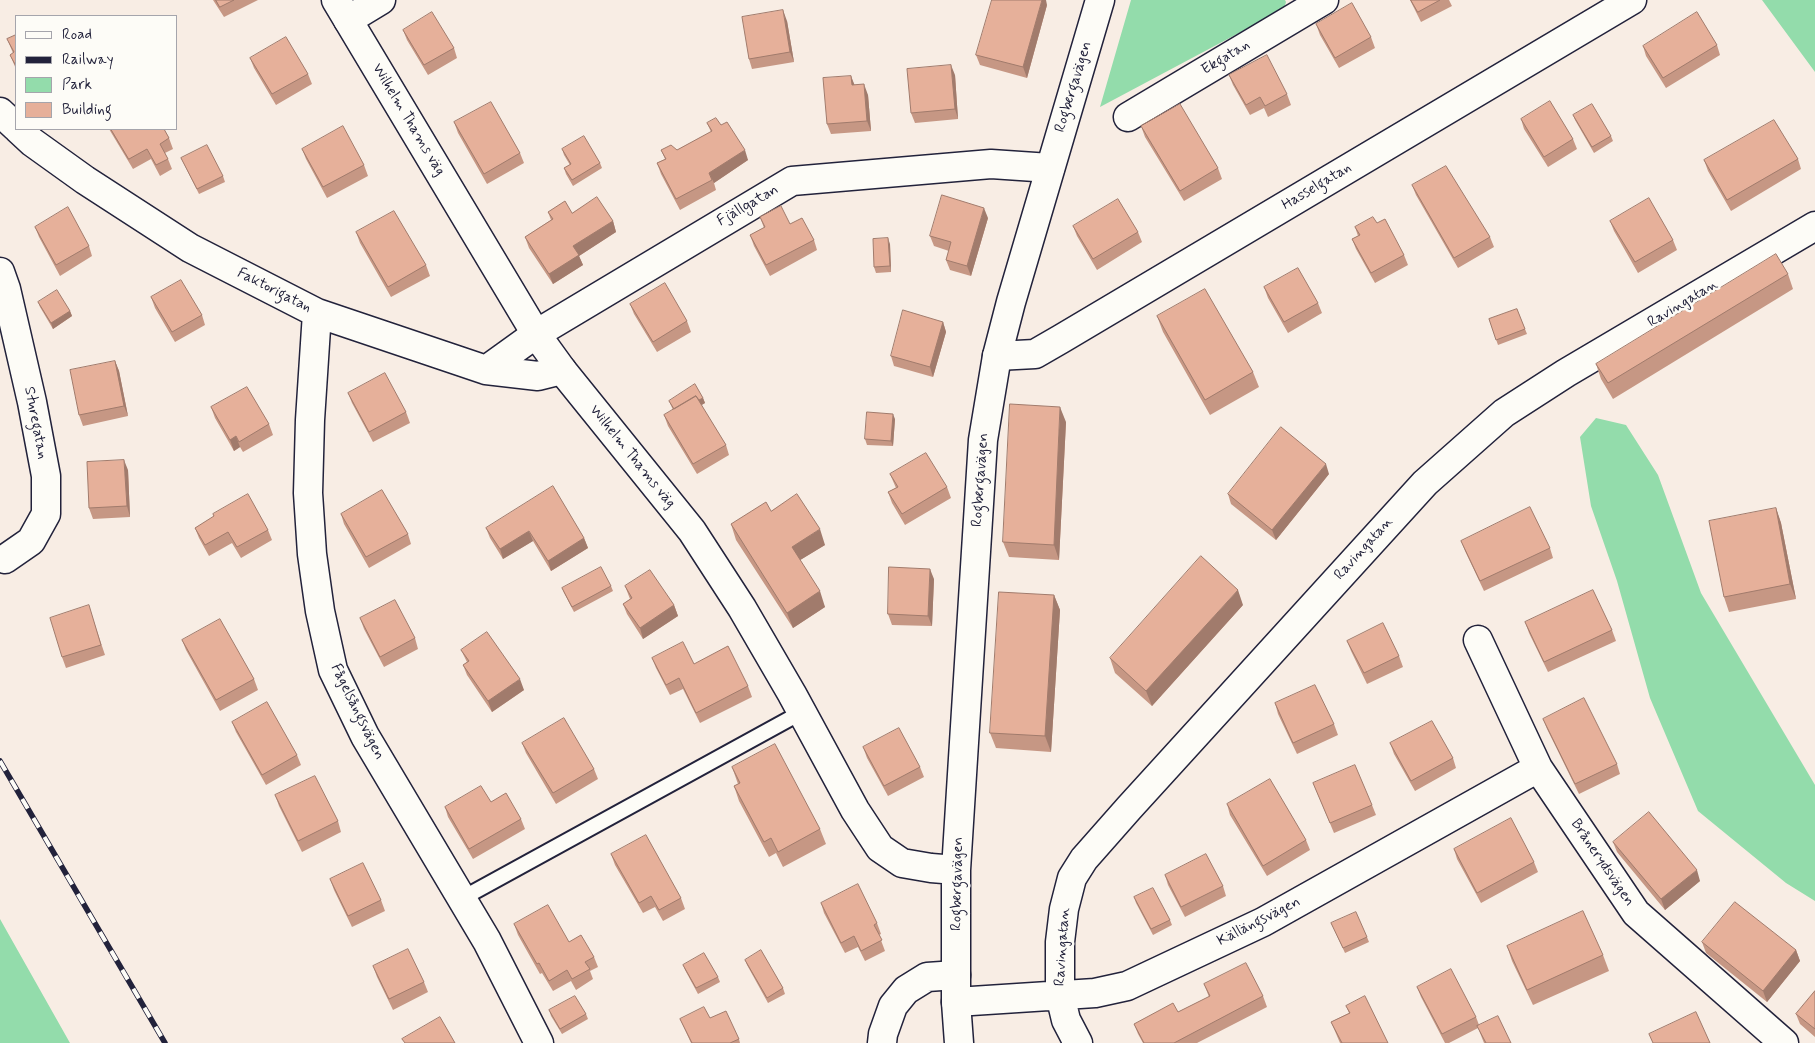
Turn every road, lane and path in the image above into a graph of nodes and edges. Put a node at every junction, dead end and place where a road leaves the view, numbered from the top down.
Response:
1 (381, 0) edge
2 (1100, 0) edge
3 (1632, 0) edge
4 (1309, 4) edge
5 (342, 10) edge
6 (0, 112) edge
7 (1128, 117) dead end
8 (15, 126) edge
9 (19, 130) edge
10 (1050, 168) junction
11 (1815, 226) edge
12 (0, 272) edge
13 (316, 313) junction
14 (536, 334) junction
15 (997, 356) junction
16 (486, 370) junction
17 (562, 370) junction
18 (5, 559) dead end
19 (1478, 640) dead end
20 (802, 712) junction
21 (1538, 768) junction
22 (956, 870) junction
23 (461, 899) junction
24 (956, 988) junction
25 (1060, 995) junction
26 (539, 1043) edge
27 (882, 1043) edge
28 (959, 1043) edge
29 (1078, 1043) edge
30 (1784, 1043) edge

1 - 5 street
2 - 10 street, Rogbergavägen
3 - 15 street, Hasselgatan
4 - 7 street, Ekgatan
5 - 14 street, Wilhelm Thams väg
6 - 8 street, Faktorigatan
9 - 13 street, Faktorigatan
10 - 14 street, Fjällgatan
10 - 15 street, Rogbergavägen
11 - 25 street, Ravingatan
12 - 18 street, Sturegatan
13 - 16 street, Faktorigatan
13 - 23 street, Fågelsångsvägen
14 - 16 street, Fjällgatan
14 - 17 street, Wilhelm Thams väg
15 - 22 street, Rogbergavägen
16 - 17 street, Faktorigatan
17 - 20 street, Wilhelm Thams väg
19 - 21 street, Brånerydsvägen
20 - 22 street, Wilhelm Thams väg
20 - 23 lane
21 - 25 street, Källängsvägen
21 - 30 street, Brånerydsvägen
22 - 24 street, Rogbergavägen
23 - 26 street, Fågelsångsvägen
24 - 25 street, Källängsvägen
24 - 27 street
24 - 28 street, Rogbergavägen
25 - 29 street, Ravingatan

